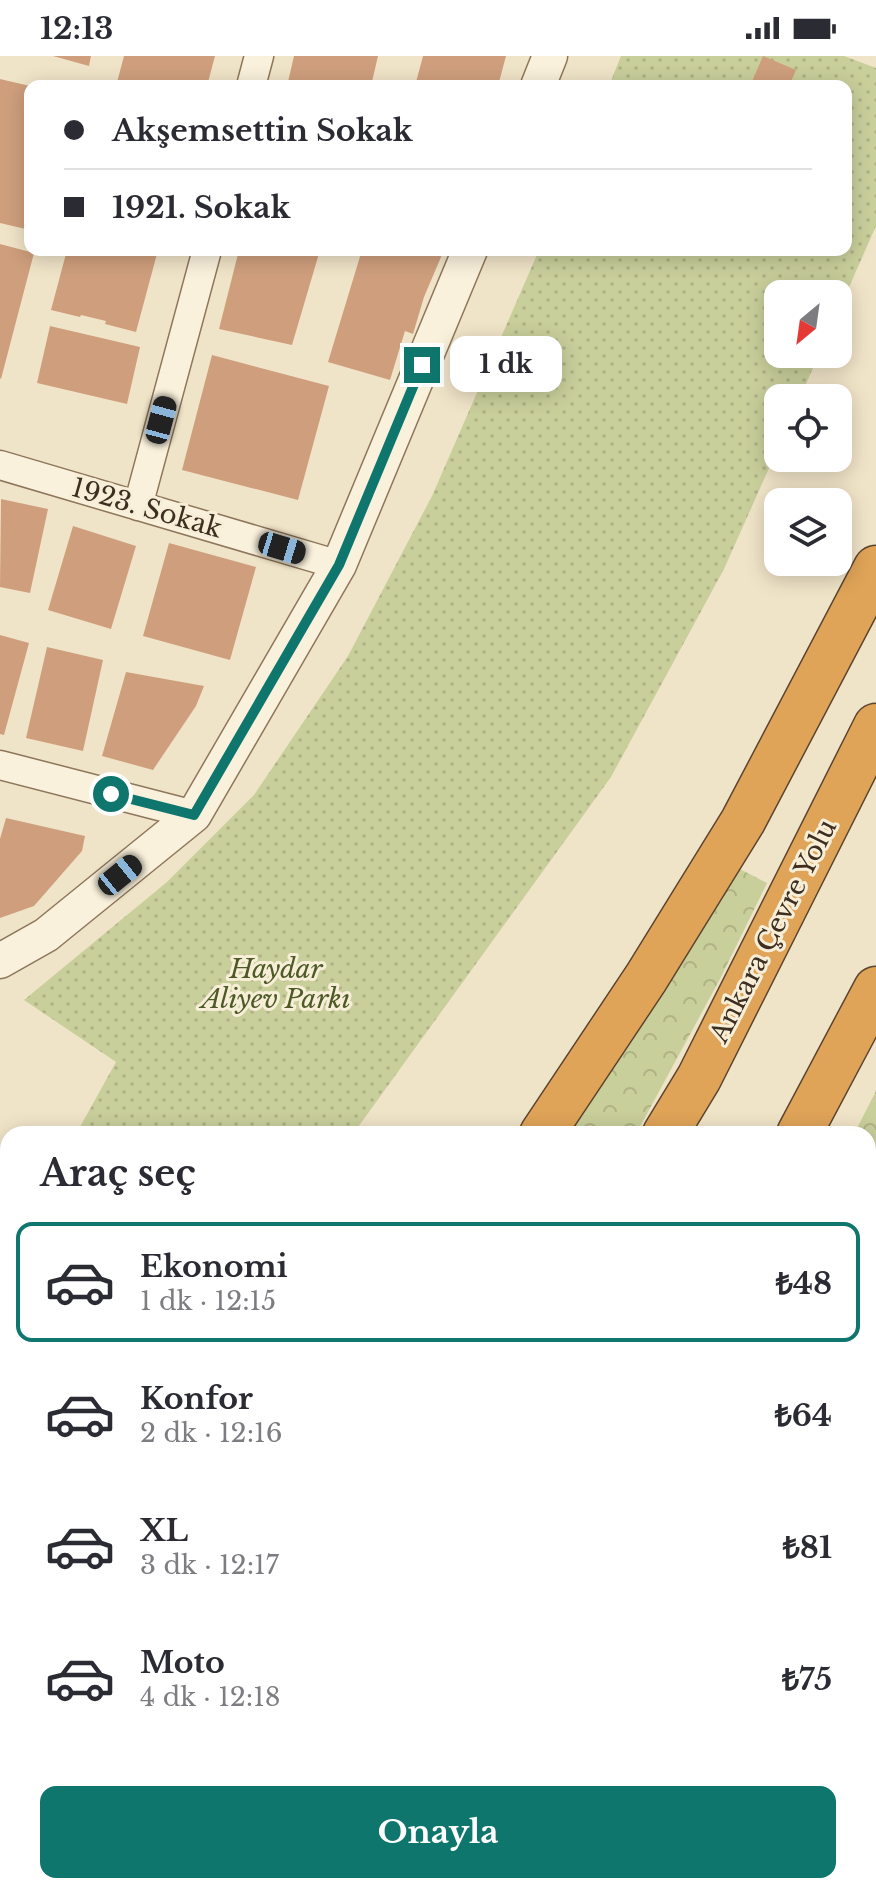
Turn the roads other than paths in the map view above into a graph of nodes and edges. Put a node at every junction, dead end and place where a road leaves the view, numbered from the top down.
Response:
1 (259, 56) edge
2 (550, 56) edge
3 (253, 80) edge
4 (540, 80) edge
5 (205, 256) edge
6 (468, 256) edge
7 (0, 465) edge
8 (138, 506) junction
9 (339, 565) junction
10 (876, 568) edge
11 (876, 726) edge
12 (0, 765) edge
13 (194, 815) junction
14 (0, 961) edge
15 (876, 989) edge
16 (547, 1126) edge
17 (670, 1126) edge
18 (803, 1126) edge

1 - 3 street
2 - 4 street
5 - 8 street
6 - 9 street
7 - 8 street, 1923. Sokak
8 - 9 street, 1923. Sokak
9 - 13 street
10 - 16 highway
11 - 17 highway, Ankara Çevre Yolu
12 - 13 street
13 - 14 street
15 - 18 highway

